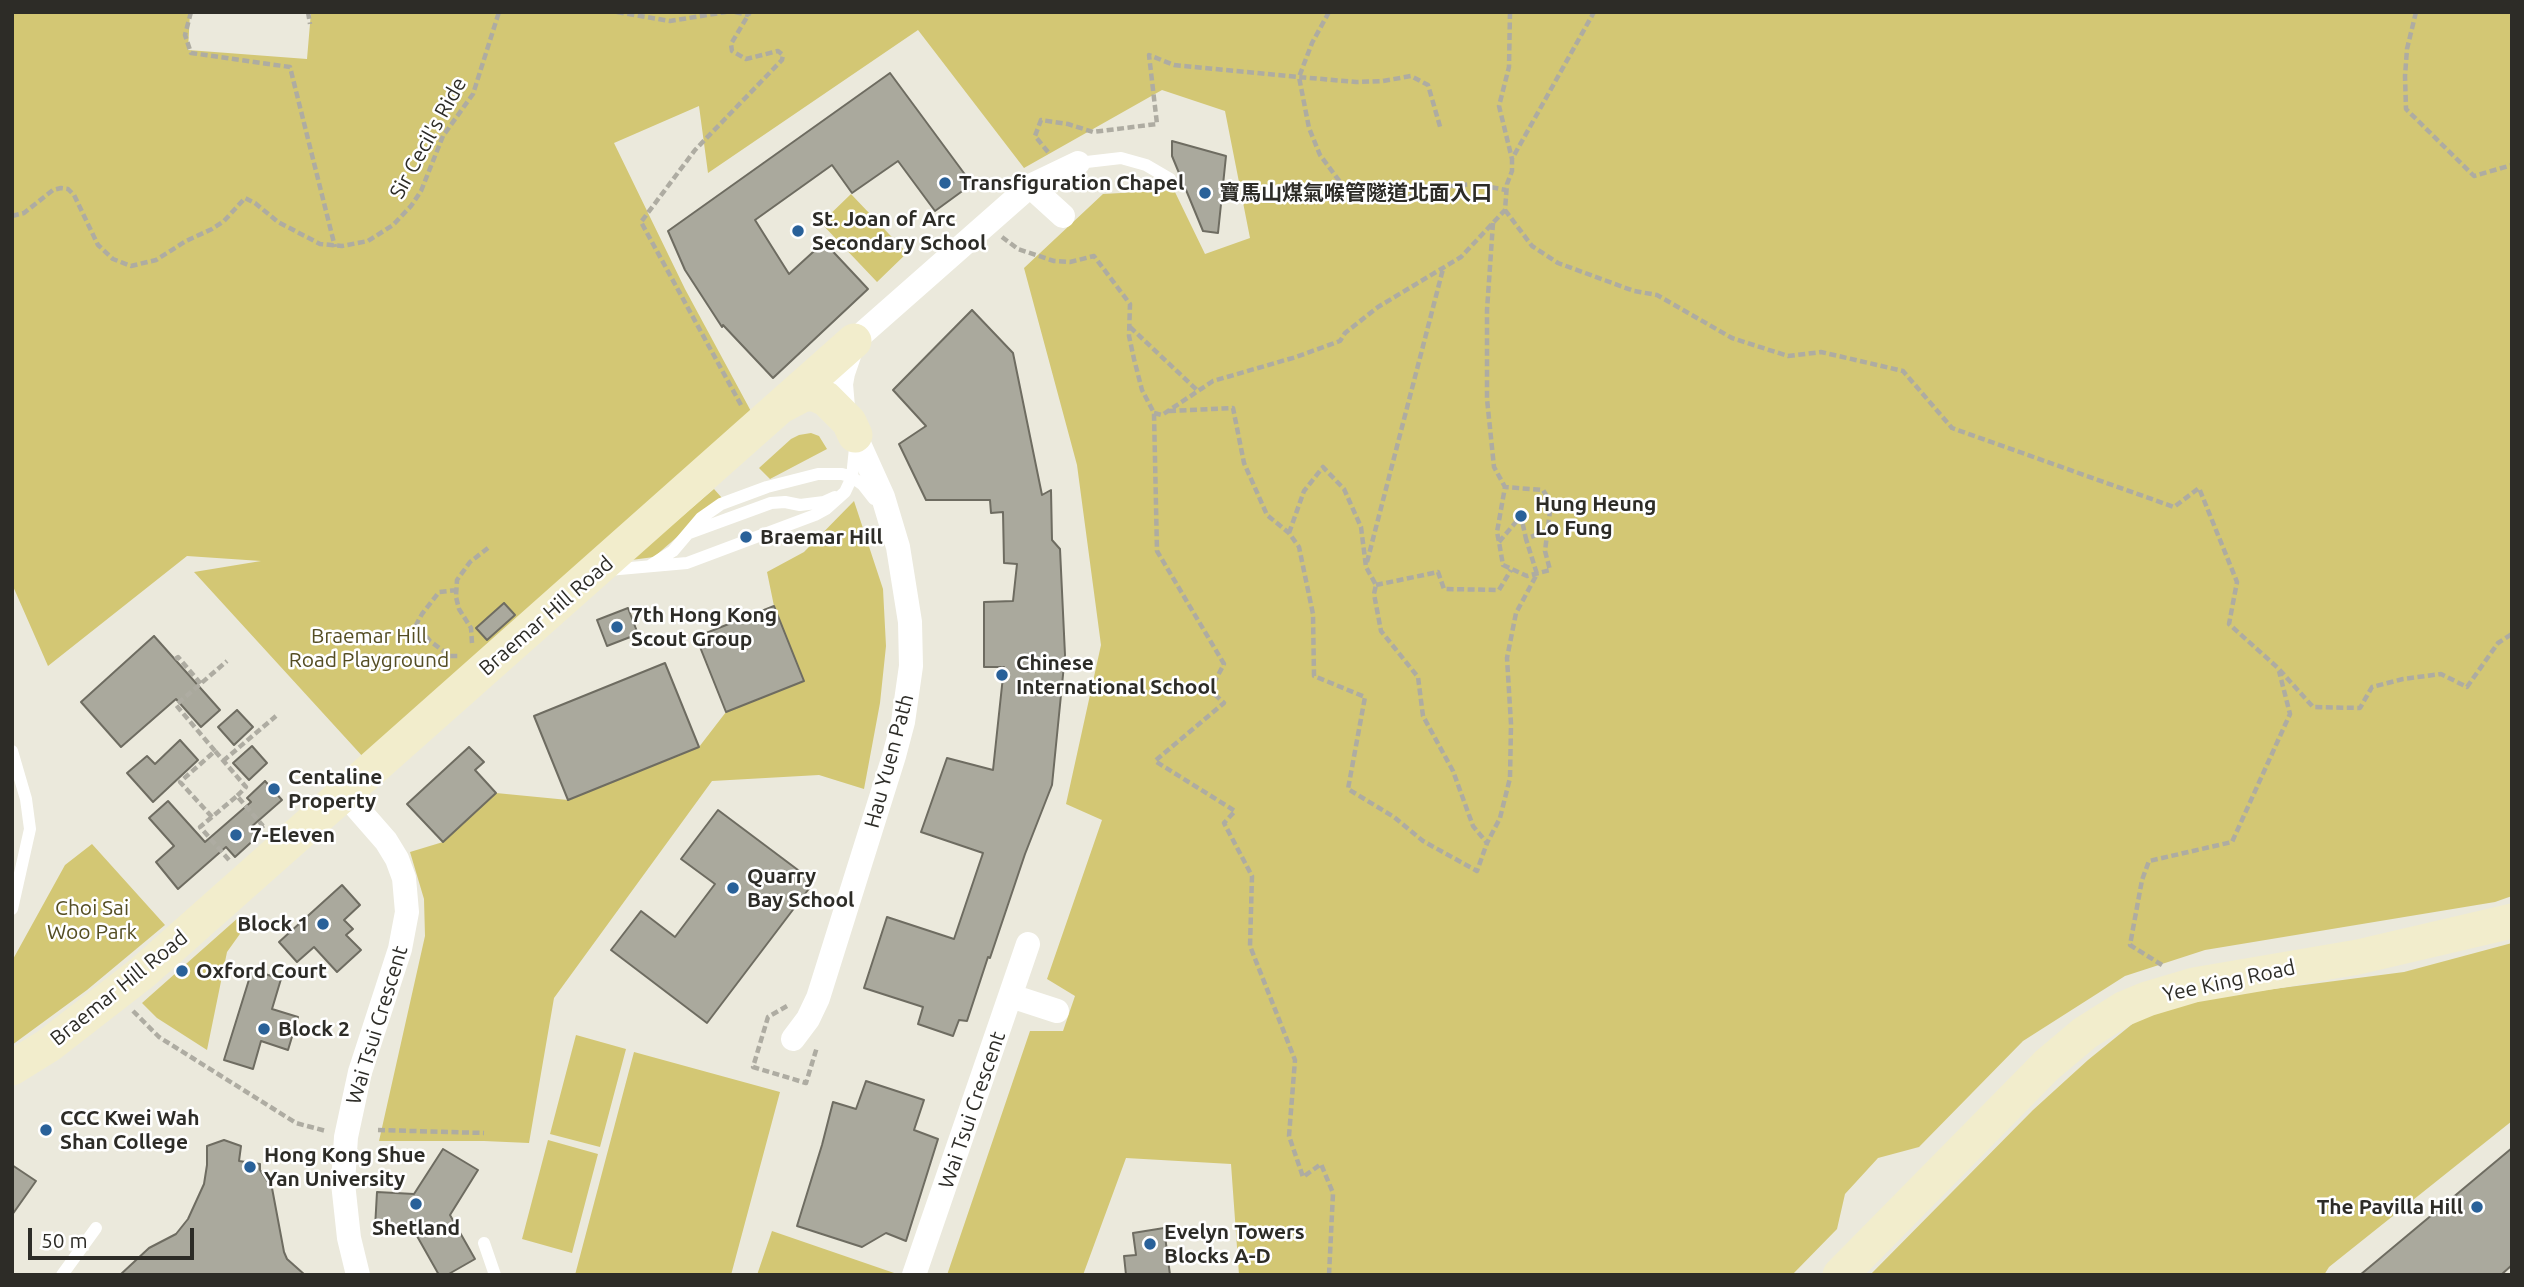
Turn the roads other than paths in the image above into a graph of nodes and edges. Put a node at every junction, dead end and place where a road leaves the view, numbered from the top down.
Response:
1 (1066, 161) joint
2 (1170, 179) dead end
3 (1030, 186) junction
4 (1063, 216) dead end
5 (854, 341) junction
6 (780, 407) junction
7 (852, 428) junction
8 (852, 477) junction
9 (845, 492) junction
10 (891, 519) junction
11 (688, 534) junction
12 (648, 567) junction
13 (597, 571) junction
14 (12, 751) edge
15 (339, 788) junction
16 (12, 909) edge
17 (2512, 921) edge
18 (1028, 944) dead end
19 (1011, 996) junction
20 (1057, 1011) dead end
21 (793, 1039) dead end
22 (12, 1068) edge
23 (96, 1228) dead end
24 (484, 1242) dead end
25 (62, 1275) edge
26 (358, 1275) edge
27 (495, 1275) edge
28 (914, 1275) edge
29 (1840, 1275) edge

1 - 2 lane
1 - 3 street, Braemar Hill Road
3 - 4 street
3 - 5 street, Braemar Hill Road
5 - 6 street, Braemar Hill Road
5 - 7 street, Hau Yuen Path
6 - 7 street
6 - 13 street, Braemar Hill Road
7 - 8 lane
7 - 10 street, Hau Yuen Path
8 - 9 lane
8 - 10 lane
8 - 11 lane
9 - 11 lane
9 - 12 lane
10 - 21 street, Hau Yuen Path
11 - 12 lane
12 - 13 lane
13 - 15 street, Braemar Hill Road
14 - 16 lane
15 - 22 street, Braemar Hill Road
15 - 26 street, Wai Tsui Crescent
17 - 29 street, Yee King Road
18 - 19 street, Wai Tsui Crescent
19 - 20 street
19 - 28 street, Wai Tsui Crescent
23 - 25 lane
24 - 27 lane

